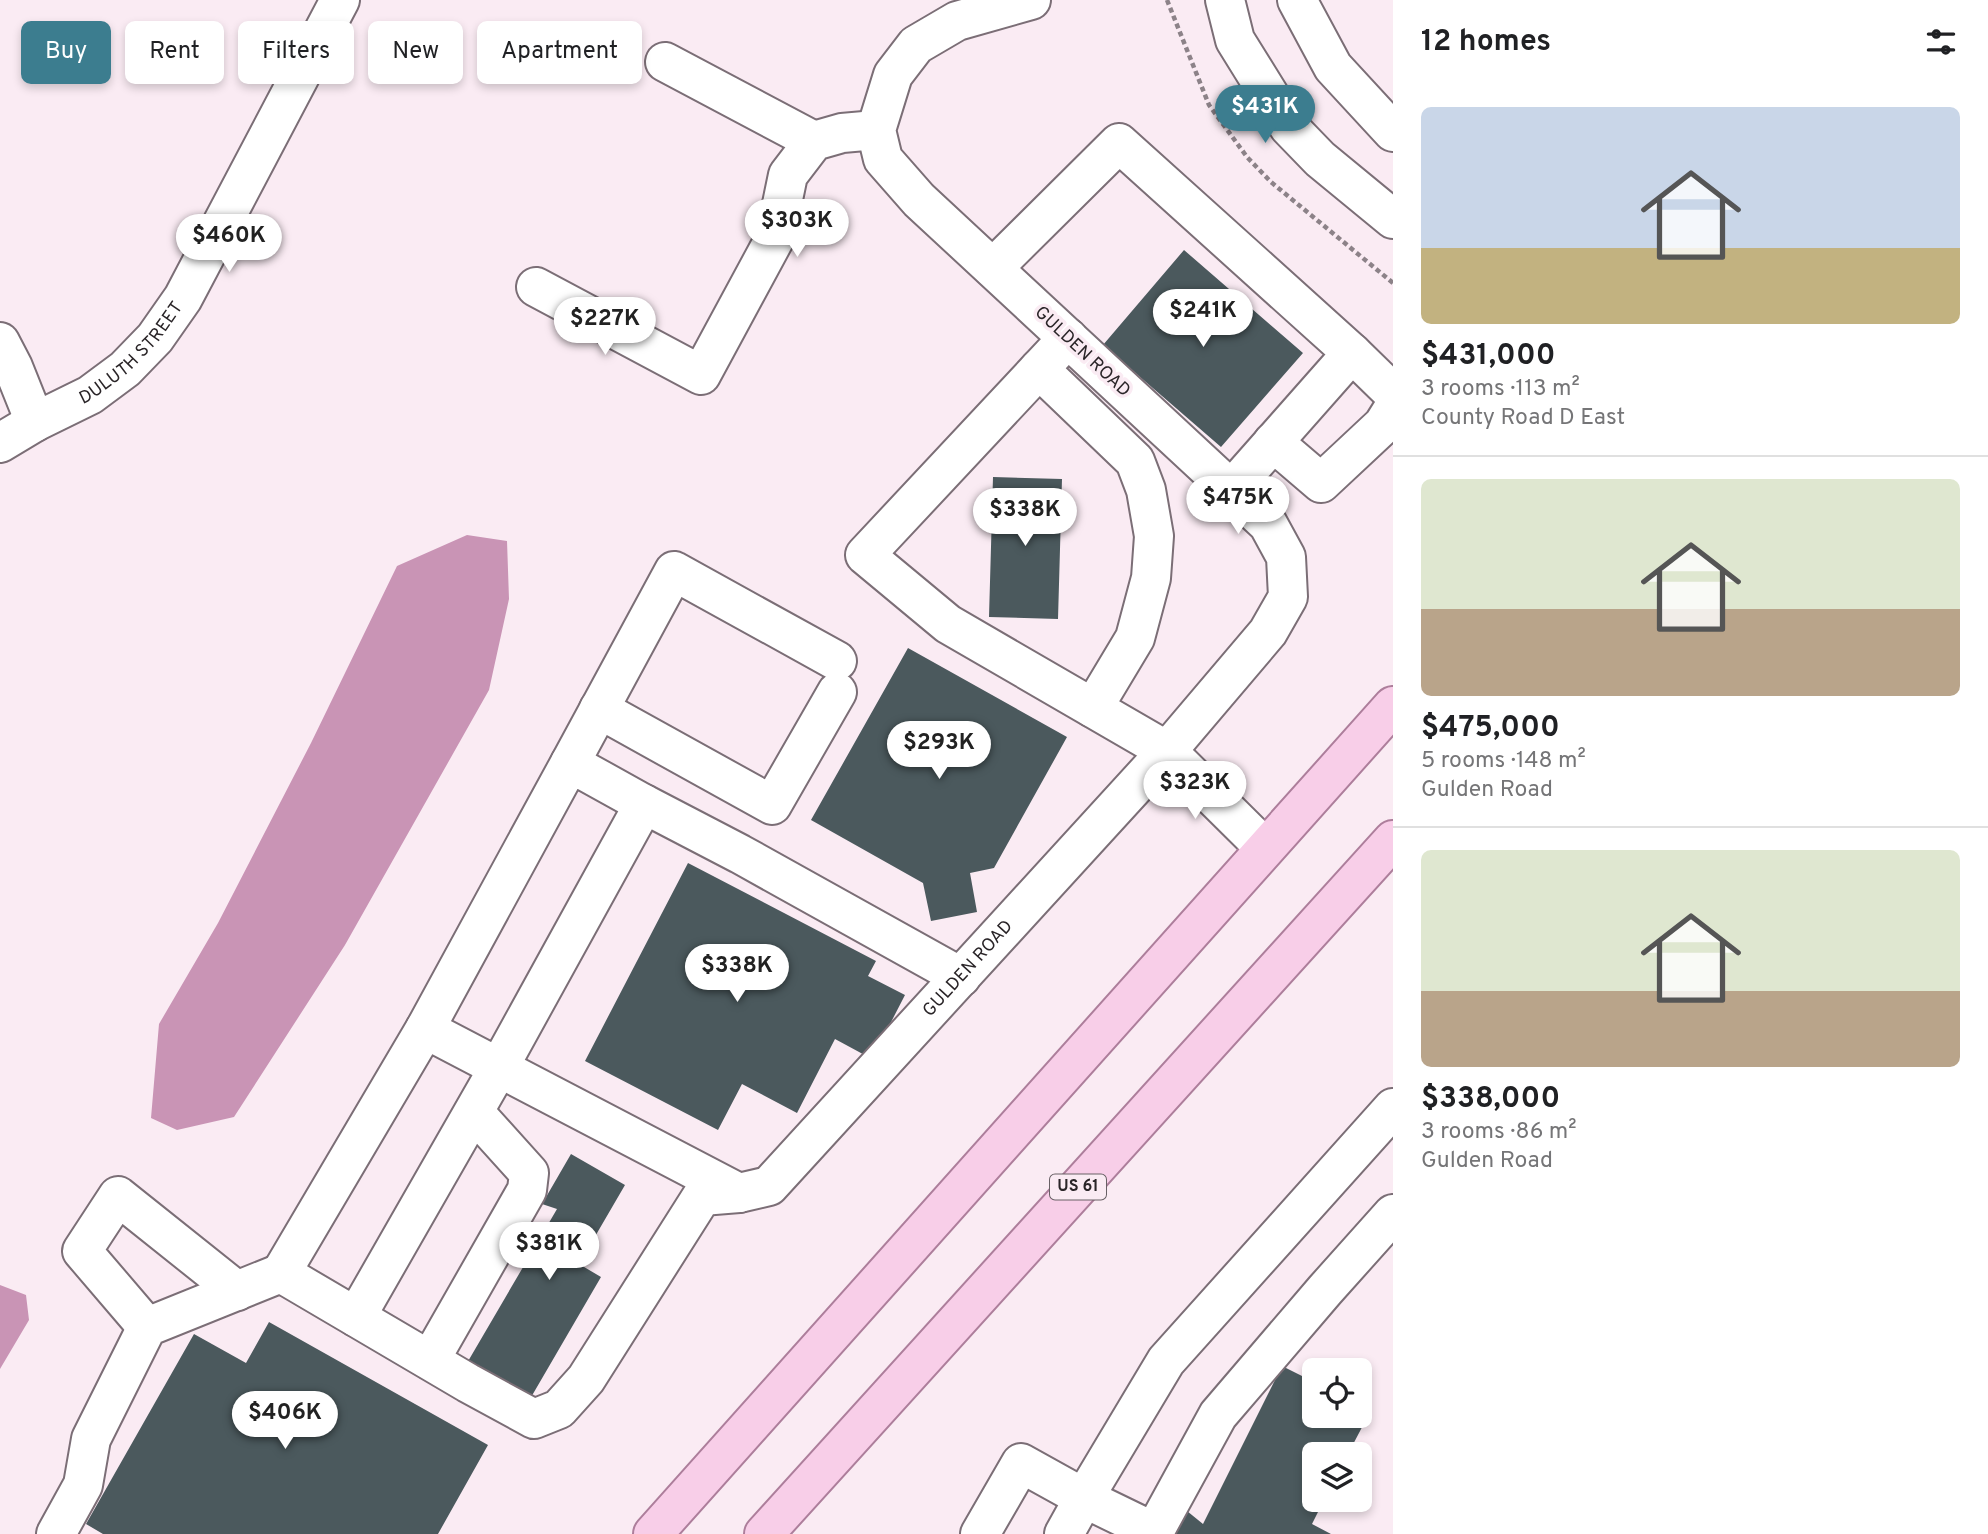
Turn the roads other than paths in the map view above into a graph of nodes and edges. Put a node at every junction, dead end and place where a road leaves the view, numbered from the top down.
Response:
1 (340, 0) edge
2 (1031, 0) edge
3 (1224, 0) edge
4 (1297, 0) edge
5 (666, 62) dead end
6 (876, 130) junction
7 (1393, 132) edge
8 (814, 142) junction
9 (1393, 219) edge
10 (993, 268) junction
11 (536, 287) dead end
12 (1068, 338) junction
13 (0, 342) edge
14 (1352, 354) junction
15 (1039, 369) junction
16 (1393, 393) edge
17 (1393, 409) edge
18 (35, 422) junction
19 (1273, 442) junction
20 (0, 443) edge
21 (1182, 444) junction
22 (1141, 476) junction
23 (1231, 490) junction
24 (1393, 706) edge
25 (1093, 708) junction
26 (600, 709) junction
27 (656, 741) junction
28 (1167, 751) junction
29 (570, 763) junction
30 (644, 804) junction
31 (1393, 840) edge
32 (1265, 848) junction
33 (961, 977) junction
34 (425, 1030) junction
35 (498, 1069) junction
36 (1393, 1108) edge
37 (474, 1111) junction
38 (754, 1189) junction
39 (1393, 1214) edge
40 (281, 1273) junction
41 (237, 1291) junction
42 (356, 1317) junction
43 (147, 1327) junction
44 (430, 1360) junction
45 (1084, 1498) junction
46 (57, 1534) edge
47 (653, 1534) edge
48 (764, 1534) edge
49 (980, 1534) edge
50 (1065, 1534) edge

1 - 18 street, DULUTH STREET
2 - 6 street
3 - 9 street
4 - 7 street
5 - 8 street
6 - 8 street
6 - 10 street, GULDEN ROAD
8 - 11 street
10 - 12 street, GULDEN ROAD
10 - 14 street
12 - 15 street
12 - 21 street, GULDEN ROAD
13 - 18 street
14 - 16 street
14 - 19 street
15 - 22 street
15 - 25 street
17 - 19 street
18 - 20 street, DULUTH STREET
19 - 23 street
21 - 22 street
21 - 23 street, GULDEN ROAD
22 - 25 street
23 - 28 street, GULDEN ROAD
24 - 32 main road
25 - 28 street
26 - 27 street
26 - 27 street
26 - 29 street
27 - 30 street
28 - 32 street
28 - 33 street, GULDEN ROAD
29 - 30 street
29 - 34 street
30 - 33 street
30 - 35 street
31 - 48 main road, US 61
32 - 47 main road
33 - 38 street, GULDEN ROAD
34 - 35 street
34 - 40 street
35 - 37 street
35 - 38 street
36 - 45 street
37 - 42 street
37 - 44 street
38 - 44 street
39 - 45 street
40 - 41 street
40 - 42 street
41 - 43 street
41 - 43 street
42 - 44 street
43 - 46 street
45 - 49 street
45 - 50 street

